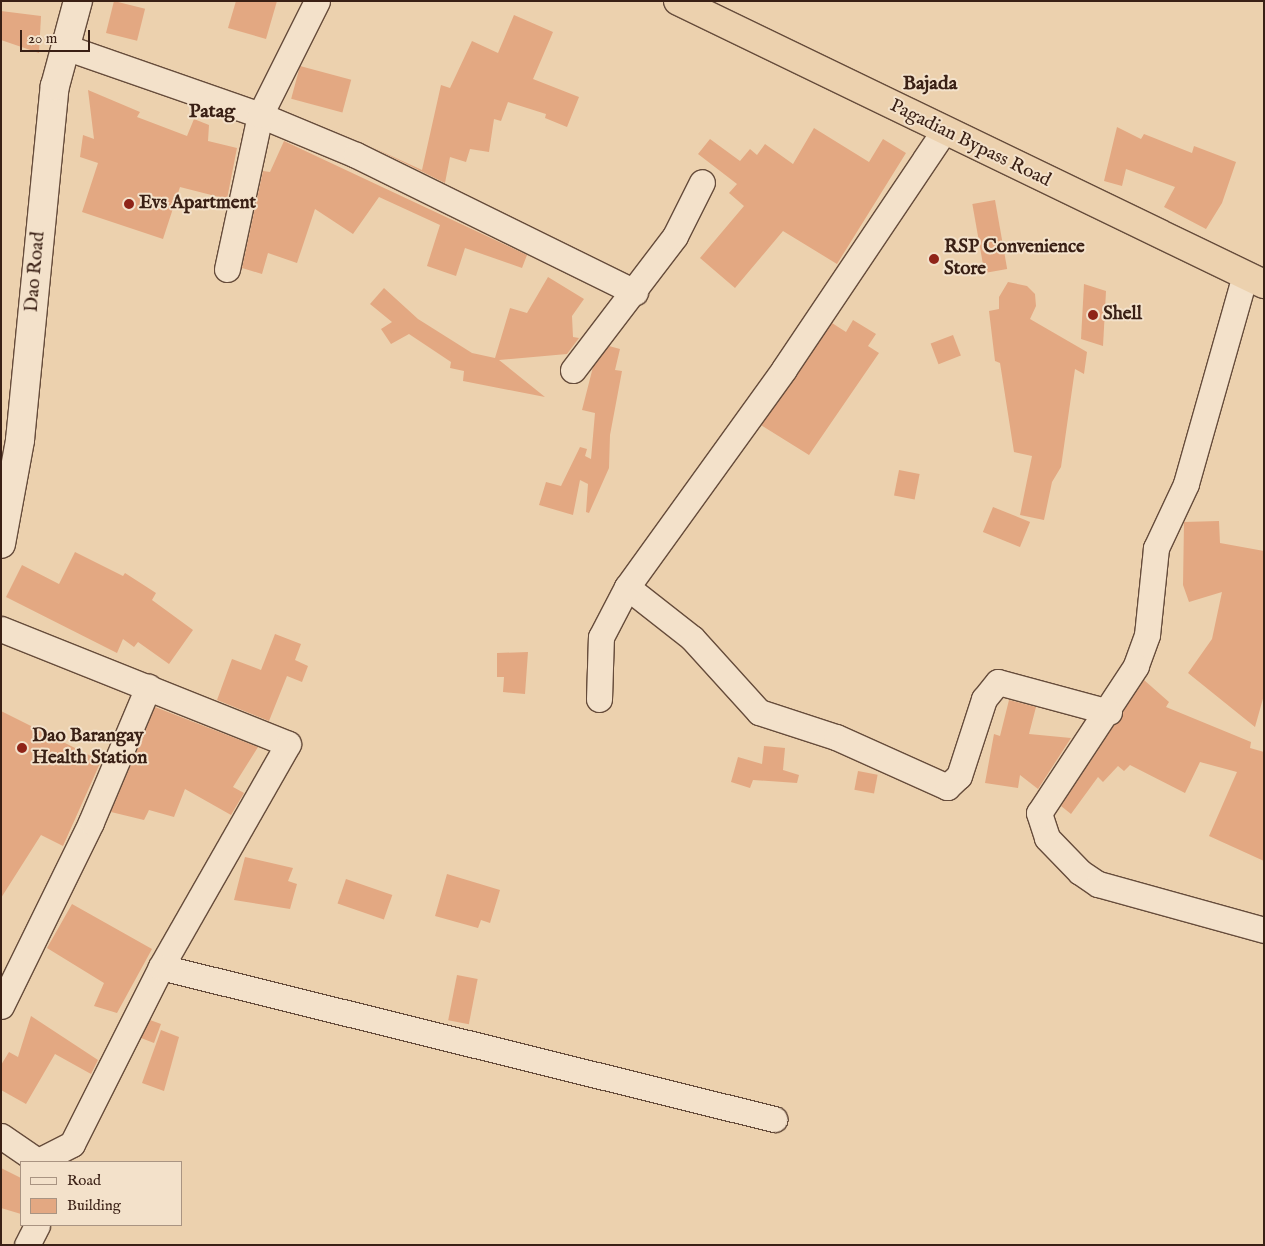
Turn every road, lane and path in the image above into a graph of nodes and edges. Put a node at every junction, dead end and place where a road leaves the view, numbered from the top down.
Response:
1 (78, 1) edge
2 (317, 1) edge
3 (678, 1) edge
4 (65, 47) junction
5 (260, 115) junction
6 (944, 131) junction
7 (702, 182) dead end
8 (227, 269) dead end
9 (1254, 279) edge
10 (635, 292) junction
11 (573, 370) dead end
12 (1, 544) edge
13 (626, 588) junction
14 (1, 629) edge
15 (148, 688) junction
16 (598, 699) dead end
17 (1108, 712) junction
18 (1264, 930) edge
19 (161, 967) junction
20 (1, 1006) edge
21 (774, 1118) dead end
22 (1, 1136) edge
23 (37, 1161) edge
24 (40, 1161) edge
25 (36, 1226) edge
26 (27, 1245) edge

1 - 4 street, Dao Road
2 - 5 street
3 - 6 highway, Pagadian Bypass Road
4 - 5 street
4 - 12 street, Dao Road
5 - 8 street
5 - 10 street
6 - 9 highway, Pagadian Bypass Road
6 - 13 street
7 - 10 street
9 - 17 street
10 - 11 street
13 - 16 street
13 - 17 street
14 - 15 street
15 - 19 street
15 - 20 street
17 - 18 street
19 - 21 street
19 - 24 street
22 - 23 street
25 - 26 street

